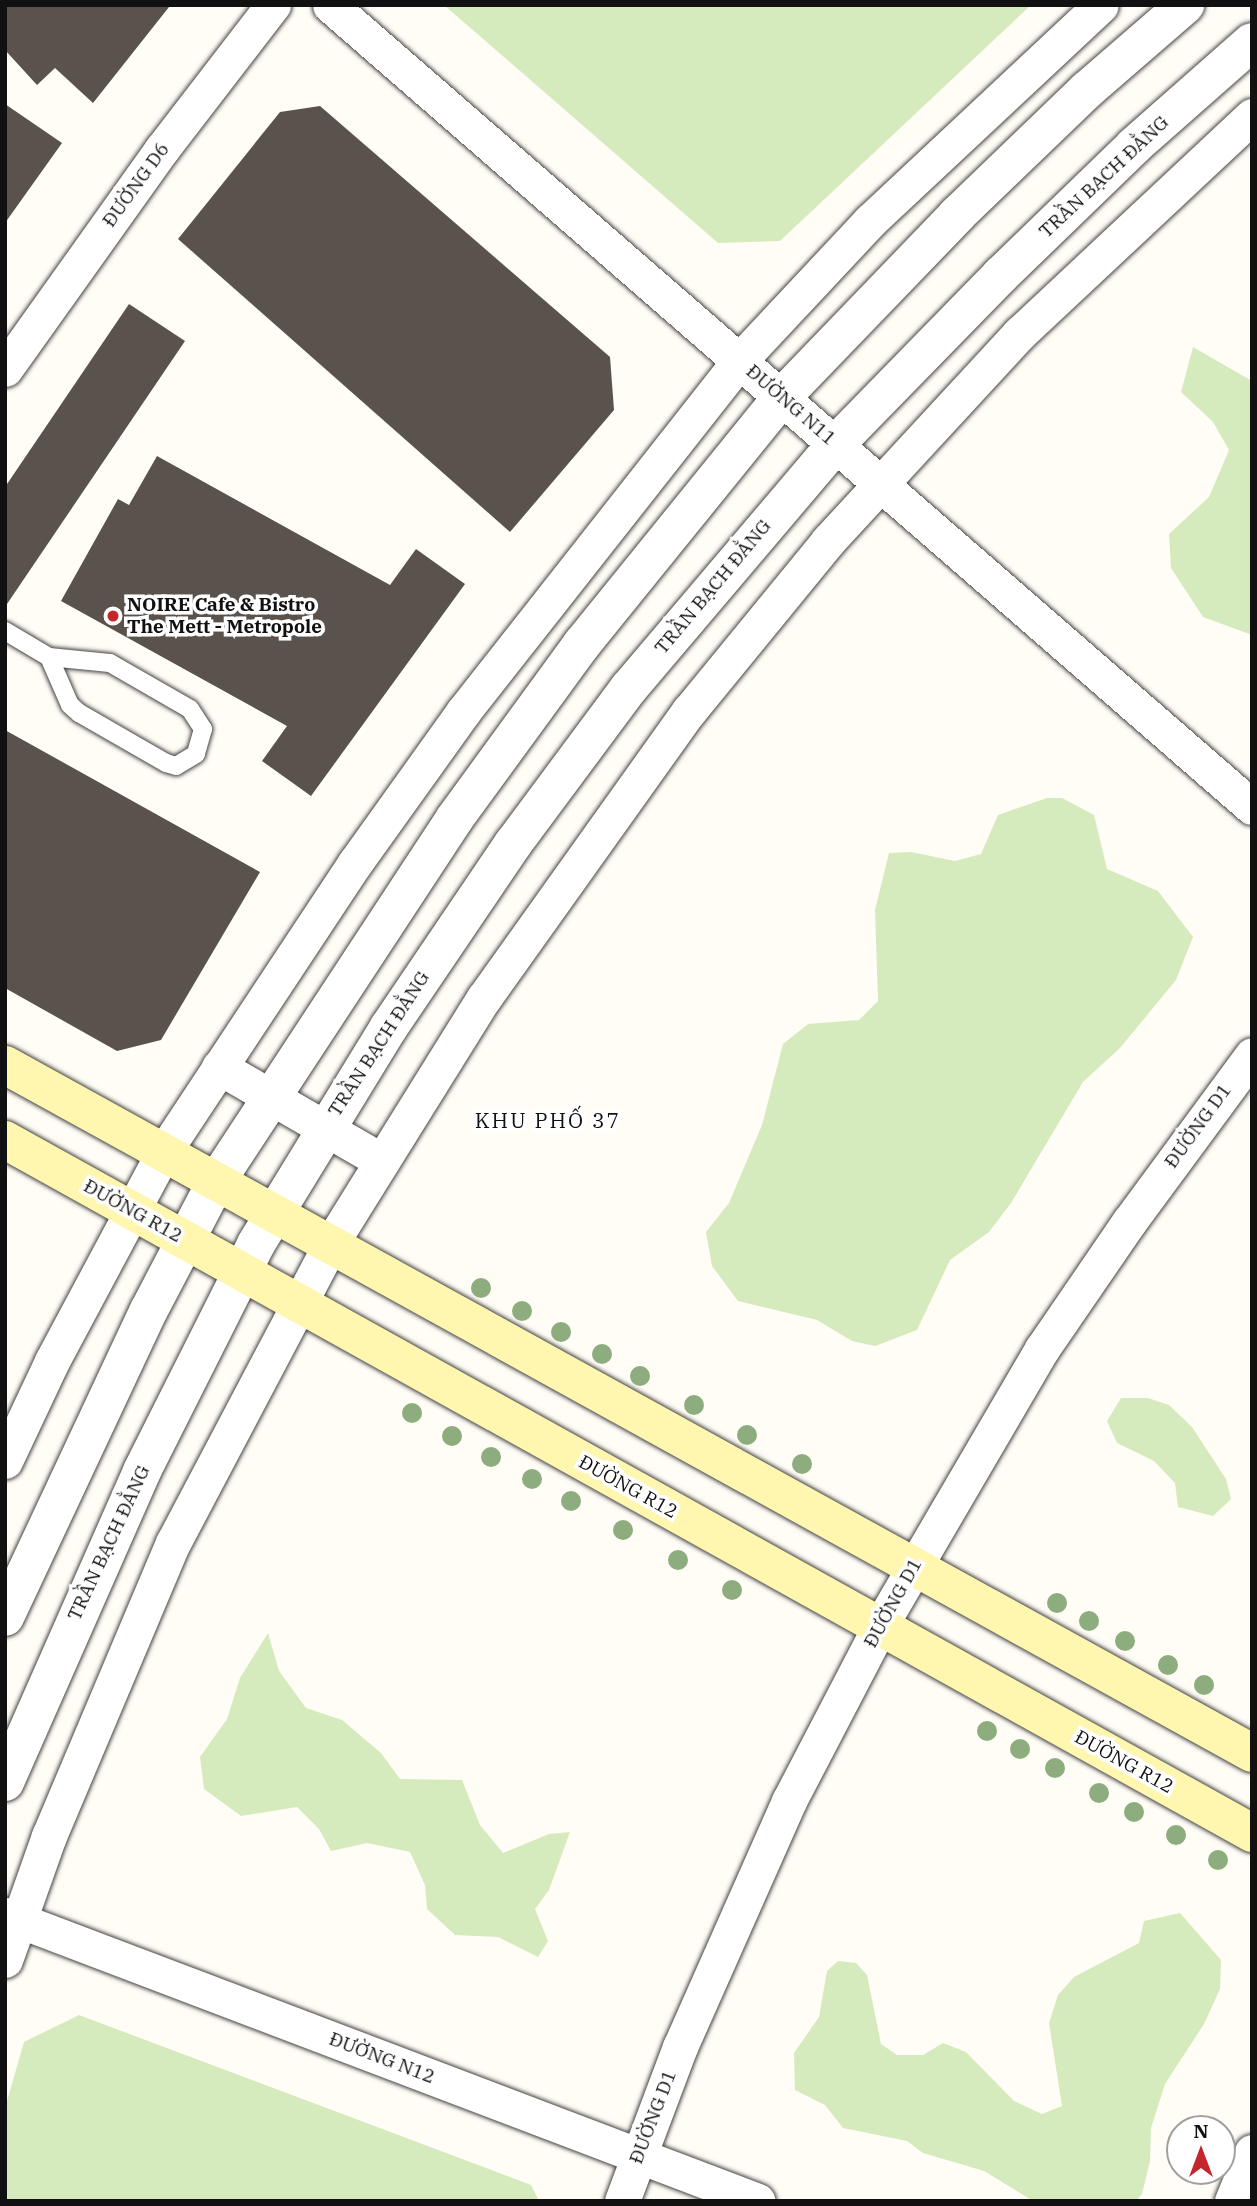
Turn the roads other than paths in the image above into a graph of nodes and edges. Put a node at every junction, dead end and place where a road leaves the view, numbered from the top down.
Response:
1 (273, 5) edge
2 (330, 5) edge
3 (1101, 5) edge
4 (1185, 5) edge
5 (1252, 42) edge
6 (1252, 116) edge
7 (740, 360) junction
8 (5, 369) edge
9 (783, 396) junction
10 (836, 444) junction
11 (881, 483) junction
12 (5, 631) edge
13 (49, 657) junction
14 (1252, 807) edge
15 (1252, 1055) edge
16 (5, 1065) edge
17 (210, 1080) junction
18 (270, 1097) junction
19 (5, 1140) edge
20 (315, 1143) junction
21 (163, 1153) junction
22 (373, 1175) junction
23 (216, 1182) junction
24 (131, 1210) junction
25 (273, 1214) junction
26 (185, 1240) junction
27 (330, 1245) junction
28 (242, 1272) junction
29 (298, 1303) junction
30 (5, 1461) edge
31 (913, 1565) junction
32 (5, 1617) edge
33 (880, 1626) junction
34 (1252, 1753) edge
35 (5, 1782) edge
36 (1252, 1833) edge
37 (12, 1918) edge
38 (5, 1960) edge
39 (1252, 2152) edge
40 (638, 2155) junction
41 (622, 2201) edge
42 (758, 2201) edge
43 (1232, 2201) edge

1 - 8 street, ĐƯỜNG D6
2 - 7 street, ĐƯỜNG N11
3 - 7 street
4 - 9 street
5 - 10 street, TRẦN BẠCH ĐẰNG
6 - 11 street
7 - 9 street, ĐƯỜNG N11
7 - 17 street
9 - 10 street, ĐƯỜNG N11
9 - 18 street
10 - 11 street, ĐƯỜNG N11
10 - 20 street, TRẦN BẠCH ĐẰNG
11 - 14 street, ĐƯỜNG N11
11 - 22 street
12 - 13 lane
13 - 13 lane
15 - 31 street, ĐƯỜNG D1
16 - 21 main road
17 - 18 street
17 - 21 street
18 - 20 street
18 - 23 street
19 - 24 main road, ĐƯỜNG R12
20 - 22 street
20 - 25 street, TRẦN BẠCH ĐẰNG
21 - 23 main road
21 - 24 street
22 - 27 street
23 - 25 main road
23 - 26 street
24 - 26 main road, ĐƯỜNG R12
24 - 30 street
25 - 27 main road
25 - 28 street, TRẦN BẠCH ĐẰNG
26 - 28 main road, ĐƯỜNG R12
26 - 32 street
27 - 29 street
27 - 31 main road
28 - 29 main road, ĐƯỜNG R12
28 - 35 street, TRẦN BẠCH ĐẰNG
29 - 33 main road, ĐƯỜNG R12
29 - 37 street
31 - 33 street, ĐƯỜNG D1
31 - 34 main road
33 - 36 main road, ĐƯỜNG R12
33 - 40 street, ĐƯỜNG D1
37 - 38 street
37 - 40 street, ĐƯỜNG N12
39 - 43 street
40 - 41 street, ĐƯỜNG D1
40 - 42 street, ĐƯỜNG N12

